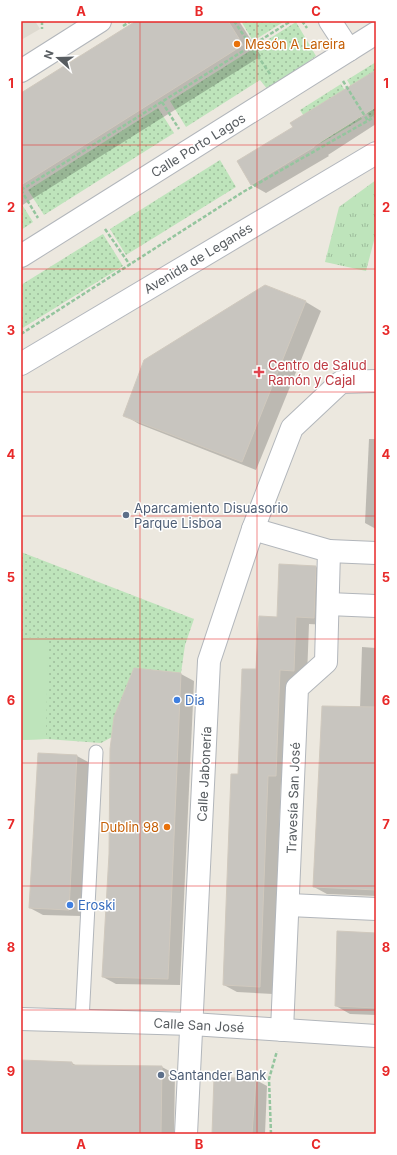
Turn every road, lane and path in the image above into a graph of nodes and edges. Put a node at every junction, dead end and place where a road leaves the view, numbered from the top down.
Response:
1 (100, 21) edge
2 (234, 21) edge
3 (291, 21) edge
4 (330, 21) edge
5 (376, 34) edge
6 (251, 46) junction
7 (349, 50) junction
8 (21, 71) edge
9 (340, 77) dead end
10 (272, 78) dead end
11 (162, 102) junction
12 (376, 116) edge
13 (368, 121) junction
14 (182, 134) dead end
15 (376, 152) edge
16 (21, 190) edge
17 (40, 221) dead end
18 (104, 227) dead end
19 (21, 256) edge
20 (130, 265) junction
21 (21, 334) edge
22 (21, 364) edge
23 (376, 382) edge
24 (253, 529) junction
25 (329, 551) junction
26 (376, 553) edge
27 (328, 604) junction
28 (376, 606) edge
29 (96, 752) dead end
30 (289, 905) junction
31 (376, 909) edge
32 (21, 1019) edge
33 (82, 1020) junction
34 (192, 1024) junction
35 (282, 1030) junction
36 (376, 1036) edge
37 (186, 1134) edge
38 (271, 1134) edge

1 - 8 street
2 - 6 path
3 - 6 path
4 - 7 street
5 - 7 street, Calle Porto Lagos
6 - 10 path
6 - 11 path
7 - 19 street, Calle Porto Lagos
9 - 13 path
11 - 14 path
11 - 16 path
12 - 13 path
13 - 20 path
15 - 22 street, Avenida de Leganés
16 - 17 path
18 - 20 path
20 - 21 path
23 - 24 street, Calle Jabonería
24 - 25 street
24 - 34 street, Calle Jabonería
25 - 26 street
25 - 27 street, Travesía San José
27 - 28 street
27 - 30 street, Travesía San José
29 - 33 lane
30 - 31 street
30 - 35 street, Travesía San José
32 - 33 street, Calle San José
33 - 34 street, Calle San José
34 - 35 street, Calle San José
34 - 37 street, Calle Jabonería
35 - 36 street, Calle San José
35 - 38 path

